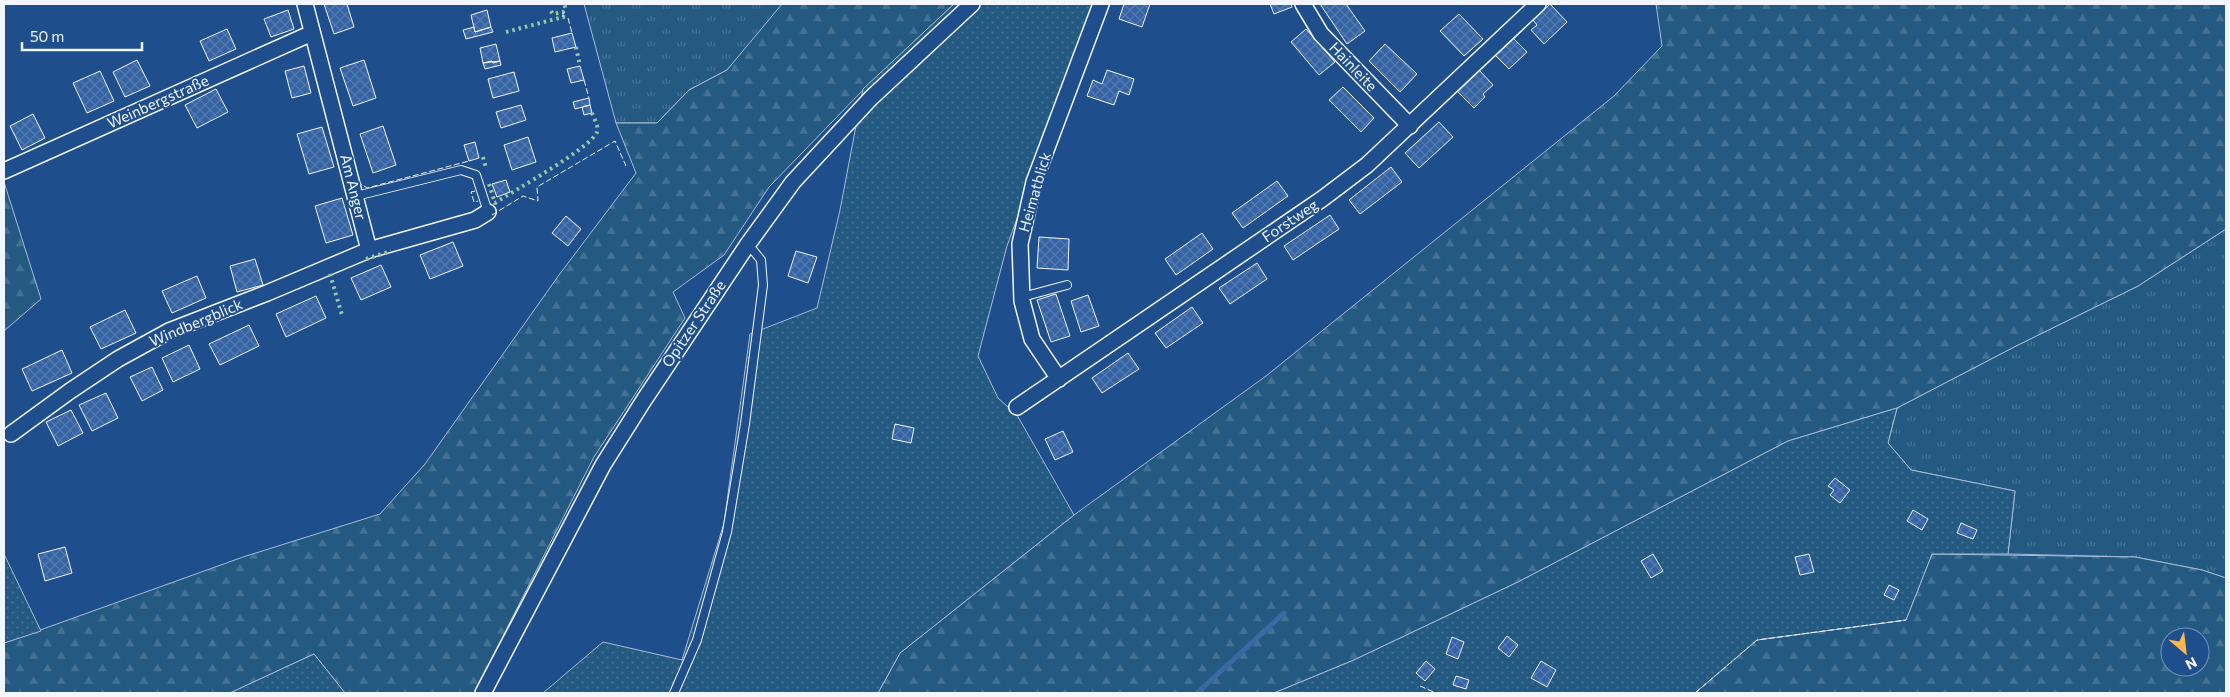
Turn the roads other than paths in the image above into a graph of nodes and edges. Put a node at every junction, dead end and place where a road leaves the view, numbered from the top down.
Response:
1 (305, 4) edge
2 (972, 4) edge
3 (1101, 4) edge
4 (1303, 4) edge
5 (1538, 4) edge
6 (312, 33) junction
7 (1410, 126) junction
8 (4, 171) edge
9 (356, 196) junction
10 (488, 212) joint
11 (748, 244) junction
12 (369, 250) junction
13 (1068, 285) dead end
14 (1022, 297) junction
15 (1059, 379) junction
16 (1017, 407) dead end
17 (12, 434) dead end
18 (482, 693) edge
19 (674, 693) edge

1 - 6 street, Am Anger
2 - 11 street, Opitzer Straße
3 - 14 street, Heimatblick
4 - 7 street, Hainleite
5 - 7 street, Forstweg
6 - 8 street, Weinbergstraße
6 - 9 street, Am Anger
7 - 15 street, Forstweg
9 - 10 lane
9 - 12 street, Am Anger
10 - 12 street
11 - 18 street, Opitzer Straße
11 - 19 lane
12 - 17 street, Windbergblick
13 - 14 lane
14 - 15 street, Heimatblick
15 - 16 street, Forstweg

